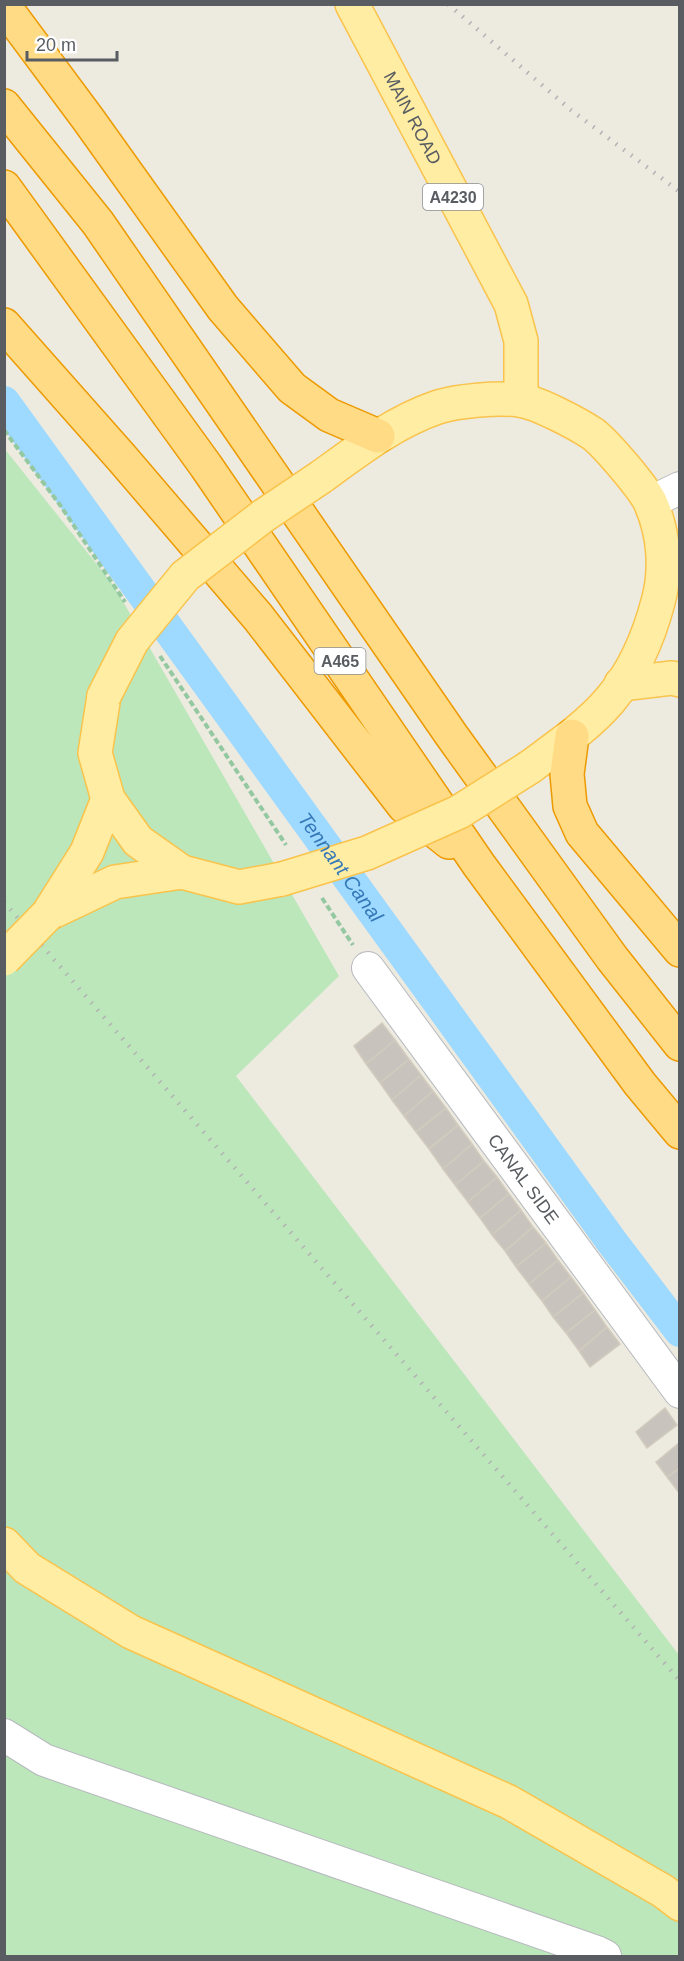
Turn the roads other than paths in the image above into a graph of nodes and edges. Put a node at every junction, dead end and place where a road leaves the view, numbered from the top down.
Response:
1 (352, 4) edge
2 (4, 6) edge
3 (4, 106) edge
4 (4, 187) edge
5 (4, 325) edge
6 (521, 400) junction
7 (378, 436) junction
8 (680, 488) edge
9 (651, 502) junction
10 (671, 562) edge
11 (680, 680) edge
12 (621, 684) junction
13 (572, 736) junction
14 (108, 799) junction
15 (479, 865) junction
16 (182, 872) junction
17 (48, 914) junction
18 (680, 950) edge
19 (4, 959) edge
20 (368, 968) road end
21 (680, 1044) edge
22 (680, 1132) edge
23 (680, 1392) edge
24 (4, 1544) edge
25 (4, 1735) edge
26 (680, 1904) edge
27 (605, 1956) edge

1 - 6 main road, MAIN ROAD / A4230
2 - 7 highway
3 - 21 highway, A465
4 - 15 highway, A465
5 - 15 highway, A465
6 - 7 main road
6 - 9 main road
7 - 14 main road, bridge
8 - 9 street
9 - 10 main road
10 - 12 main road
11 - 12 main road
12 - 13 main road
13 - 16 main road, bridge
13 - 18 highway
14 - 16 main road
14 - 17 main road
15 - 22 highway, A465
16 - 17 main road
17 - 19 main road, bridge
20 - 23 street, CANAL SIDE
24 - 26 main road
25 - 27 street

